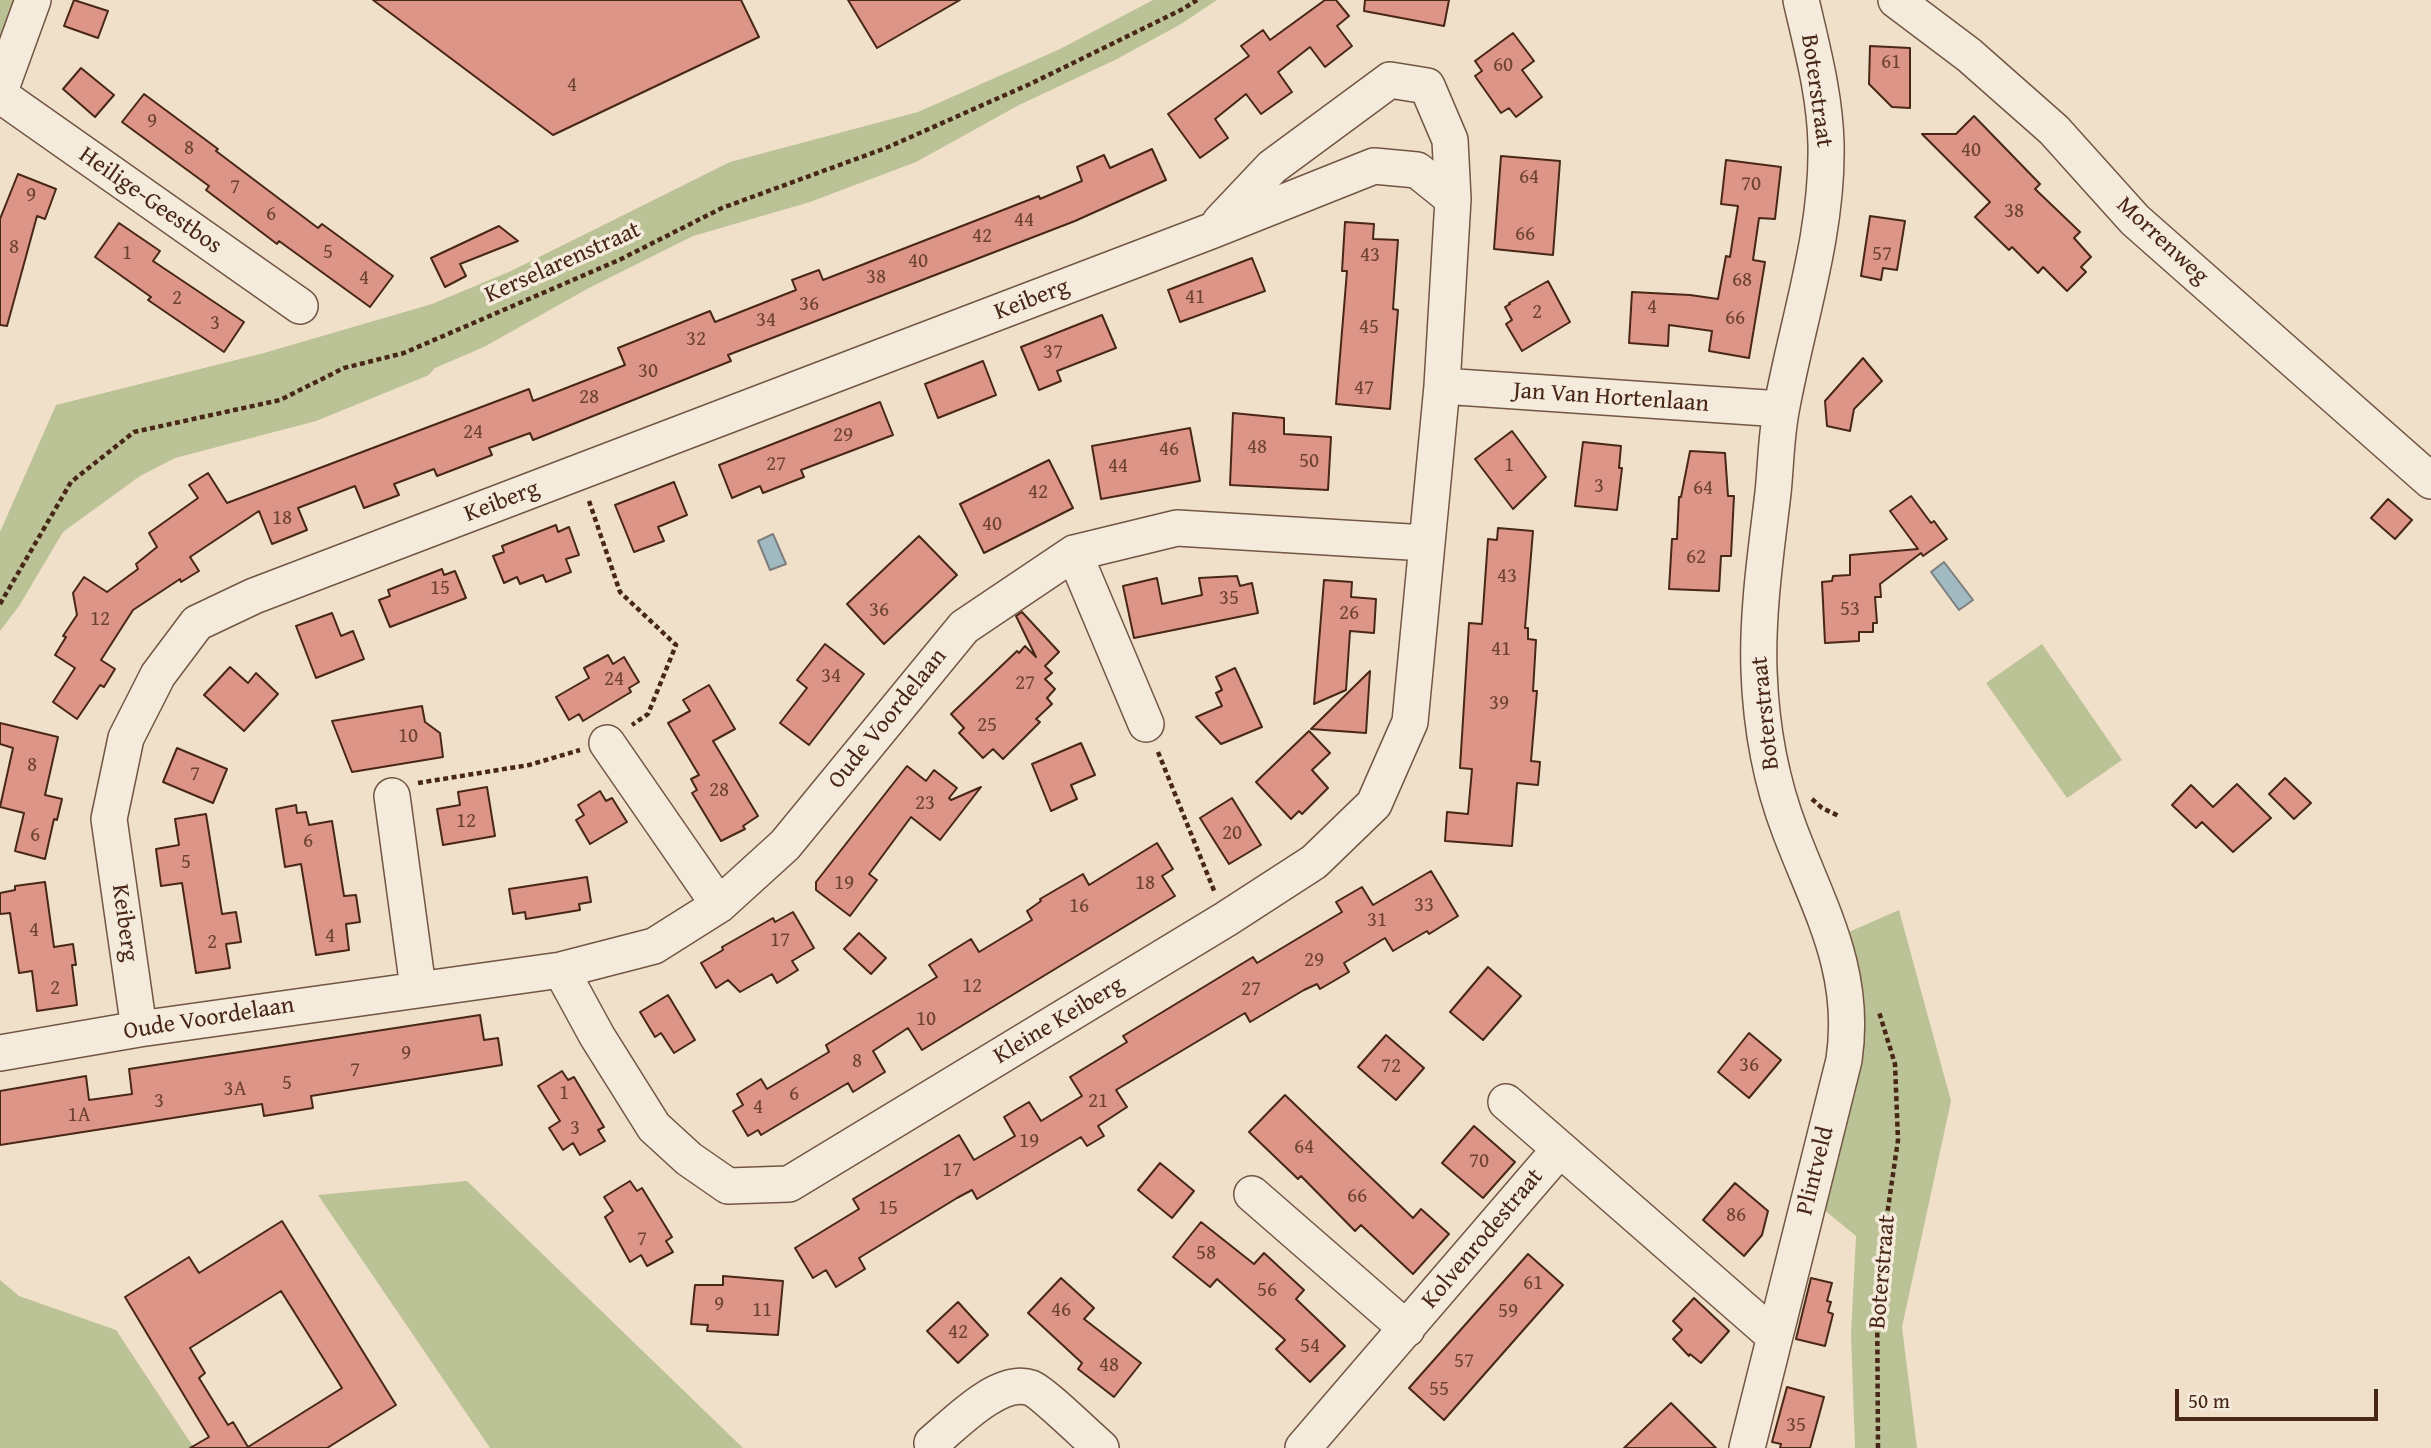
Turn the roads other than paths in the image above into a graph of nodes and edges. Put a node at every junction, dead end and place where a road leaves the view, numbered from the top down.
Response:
1 (33, 0) edge
2 (1801, 0) edge
3 (1896, 0) edge
4 (0, 93) edge
5 (1453, 200) junction
6 (1211, 231) junction
7 (300, 306) dead end
8 (1442, 386) junction
9 (1781, 409) junction
10 (2431, 481) edge
11 (1426, 543) junction
12 (1074, 553) junction
13 (1146, 724) road end
14 (607, 743) road end
15 (392, 796) road end
16 (1817, 894) joint
17 (719, 905) junction
18 (561, 970) junction
19 (418, 988) junction
20 (139, 1029) junction
21 (0, 1053) edge
22 (1506, 1102) dead end
23 (1560, 1149) junction
24 (1252, 1194) dead end
25 (1407, 1329) junction
26 (1773, 1336) junction
27 (932, 1443) dead end
28 (1101, 1448) edge
29 (1303, 1448) edge
30 (1747, 1448) edge

1 - 4 street
2 - 9 street, Boterstraat
3 - 10 street, Morrenweg
4 - 7 street, Heilige-Geestbos
5 - 6 street, Keiberg
5 - 6 street, Keiberg
5 - 8 street, Keiberg
6 - 20 street, Keiberg
8 - 9 street, Jan Van Hortenlaan
8 - 11 street, Keiberg
9 - 16 street, Boterstraat
11 - 12 street, Oude Voordelaan
11 - 18 street, Kleine Keiberg
12 - 13 street
12 - 17 street, Oude Voordelaan
14 - 17 street
15 - 19 street
16 - 26 street, Plintveld
17 - 18 street, Oude Voordelaan
18 - 19 street, Oude Voordelaan
19 - 20 street, Oude Voordelaan
20 - 21 street, Oude Voordelaan
22 - 23 street, Kolvenrodestraat
23 - 25 street, Kolvenrodestraat
23 - 26 street, Kolvenrodestraat
24 - 25 street, Kolvenrodestraat
25 - 29 street, Kolvenrodestraat
26 - 30 street, Plintveld
27 - 28 street

